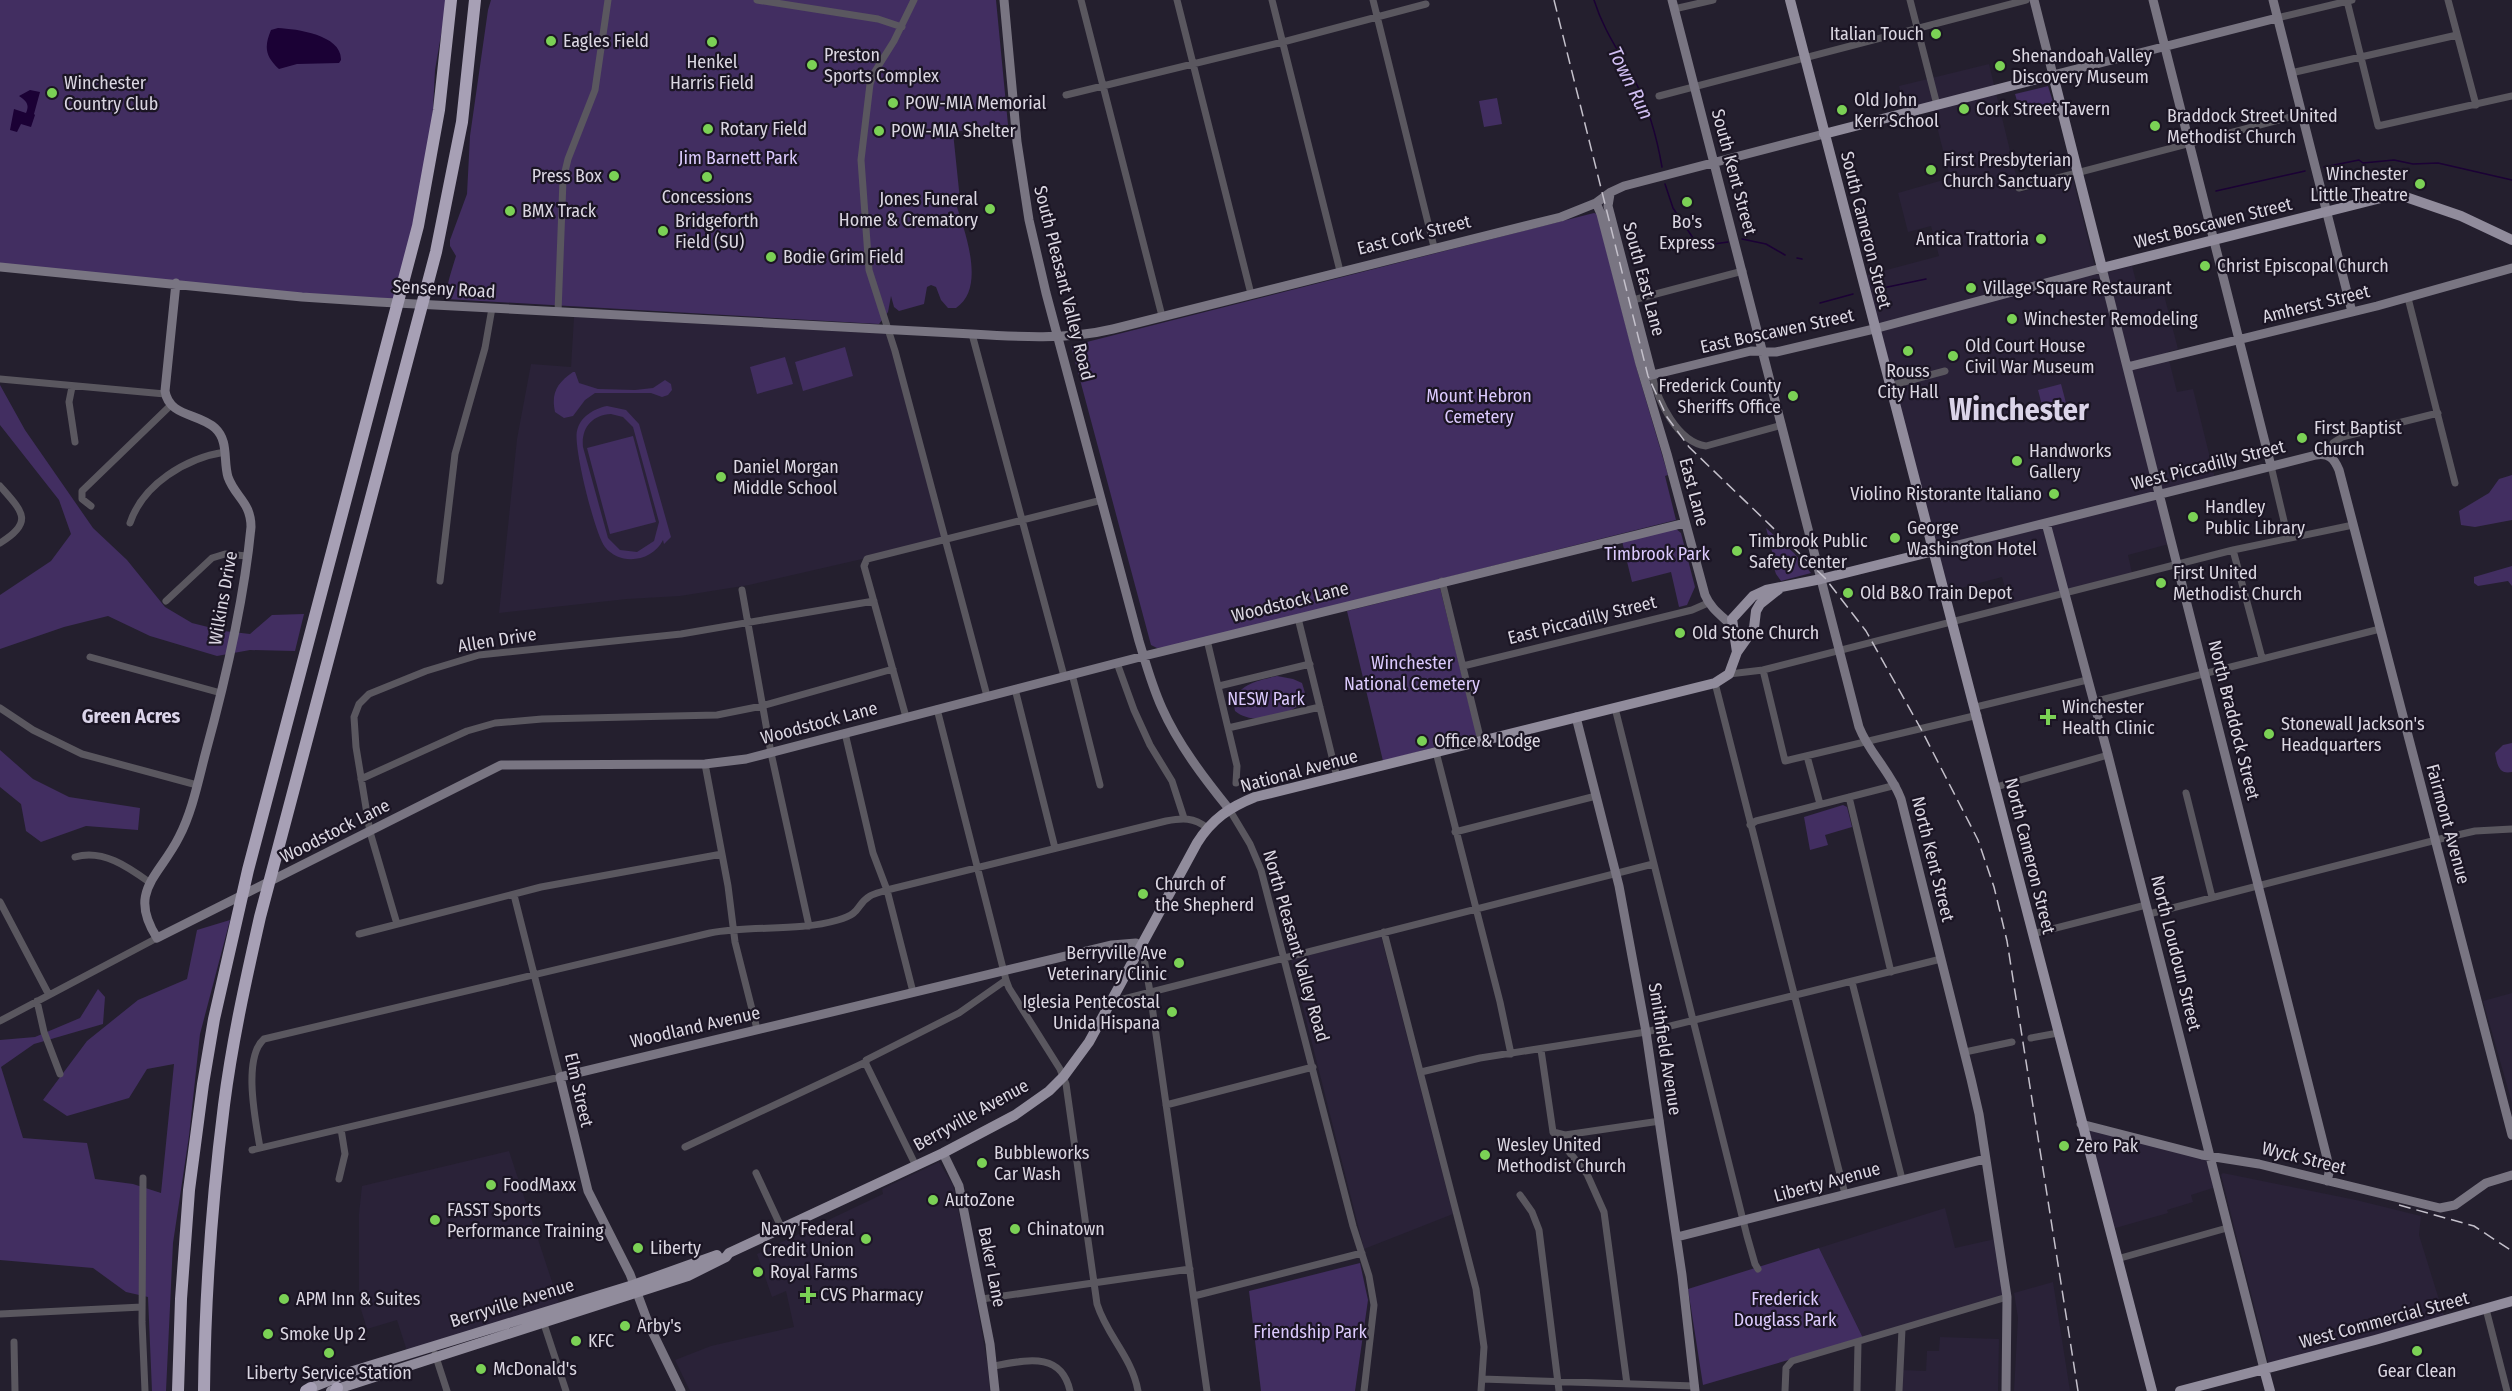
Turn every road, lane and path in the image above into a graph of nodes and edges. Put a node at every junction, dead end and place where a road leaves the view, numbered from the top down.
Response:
1 (451, 0) edge
2 (475, 0) edge
3 (608, 0) edge
4 (757, 0) edge
5 (914, 0) edge
6 (1004, 0) edge
7 (1082, 0) edge
8 (1177, 0) edge
9 (1272, 0) edge
10 (1373, 0) edge
11 (1713, 0) edge
12 (1790, 0) edge
13 (1910, 0) edge
14 (2026, 0) edge
15 (2034, 0) edge
16 (2153, 0) edge
17 (2273, 0) edge
18 (2448, 0) edge
19 (2349, 1) edge
20 (1426, 4) dead end
21 (1673, 5) edge
22 (1377, 17) junction
23 (2277, 18) junction
24 (902, 27) junction
25 (1918, 28) junction
26 (2457, 35) junction
27 (1283, 42) junction
28 (2165, 46) junction
29 (1805, 58) junction
30 (2360, 58) junction
31 (1194, 63) junction
32 (2291, 73) junction
33 (2053, 75) junction
34 (1103, 86) junction
35 (1695, 86) junction
36 (1066, 95) dead end
37 (1659, 96) dead end
38 (2512, 96) edge
39 (1936, 105) junction
40 (2476, 105) junction
41 (2302, 114) junction
42 (1824, 134) junction
43 (2190, 143) junction
44 (1714, 163) junction
45 (2078, 173) junction
46 (2019, 188) dead end
47 (1611, 192) junction
48 (1596, 203) junction
49 (2327, 211) junction
50 (2214, 239) junction
51 (2512, 240) edge
52 (1434, 247) junction
53 (0, 267) edge
54 (2102, 268) junction
55 (2512, 268) edge
56 (1340, 271) junction
57 (1743, 272) junction
58 (176, 283) junction
59 (1251, 294) junction
60 (1986, 298) joint
61 (2408, 298) junction
62 (1633, 300) junction
63 (492, 308) junction
64 (558, 312) junction
65 (2352, 312) junction
66 (1162, 316) junction
67 (1874, 328) junction
68 (888, 330) junction
69 (972, 334) junction
70 (1058, 336) junction
71 (2239, 340) junction
72 (1764, 352) junction
73 (2127, 367) junction
74 (1945, 371) dead end
75 (1648, 376) junction
76 (0, 379) edge
77 (1889, 386) junction
78 (72, 387) junction
79 (165, 394) junction
80 (171, 405) junction
81 (2438, 413) junction
82 (1782, 425) junction
83 (75, 442) dead end
84 (225, 452) junction
85 (2329, 455) junction
86 (2271, 466) junction
87 (2455, 483) dead end
88 (0, 486) edge
89 (2159, 495) junction
90 (1102, 500) junction
91 (92, 506) dead end
92 (1020, 520) junction
93 (130, 523) dead end
94 (1685, 523) junction
95 (2046, 523) junction
96 (2353, 525) junction
97 (2288, 538) junction
98 (945, 540) junction
99 (0, 543) edge
100 (2233, 550) junction
101 (1934, 551) junction
102 (247, 556) junction
103 (2177, 564) junction
104 (1821, 579) junction
105 (440, 581) dead end
106 (1442, 581) junction
107 (1779, 589) junction
108 (742, 590) dead end
109 (2064, 593) junction
110 (166, 601) dead end
111 (874, 601) junction
112 (1708, 603) junction
113 (1716, 612) junction
114 (1737, 612) junction
115 (1298, 618) junction
116 (1755, 618) junction
117 (1953, 622) junction
118 (748, 623) junction
119 (1733, 628) junction
120 (2380, 629) junction
121 (1749, 633) junction
122 (1207, 640) junction
123 (1840, 651) junction
124 (1737, 652) junction
125 (1144, 656) junction
126 (90, 657) dead end
127 (2262, 658) junction
128 (1118, 663) junction
129 (1310, 664) junction
130 (1463, 666) junction
131 (893, 669) junction
132 (1763, 670) junction
133 (2205, 673) junction
134 (1729, 674) junction
135 (1068, 675) junction
136 (2087, 680) junction
137 (1714, 683) junction
138 (1219, 686) junction
139 (1015, 689) junction
140 (221, 693) junction
141 (987, 696) junction
142 (2093, 702) junction
143 (762, 706) junction
144 (1320, 707) junction
145 (0, 708) edge
146 (1615, 708) junction
147 (937, 709) junction
148 (1977, 711) junction
149 (906, 717) junction
150 (1576, 717) junction
151 (1228, 728) junction
152 (845, 733) junction
153 (1481, 741) junction
154 (1866, 741) junction
155 (1436, 752) junction
156 (771, 753) junction
157 (2108, 755) junction
158 (1807, 756) junction
159 (705, 764) junction
160 (1337, 777) junction
161 (361, 779) junction
162 (1236, 783) dead end
163 (197, 785) junction
164 (1100, 785) dead end
165 (1896, 785) junction
166 (1996, 787) junction
167 (2186, 793) dead end
168 (1596, 796) junction
169 (1849, 797) junction
170 (1820, 804) junction
171 (1228, 809) junction
172 (1184, 818) junction
173 (1750, 825) junction
174 (1207, 828) junction
175 (2512, 829) edge
176 (370, 832) junction
177 (1455, 832) junction
178 (2436, 840) junction
179 (1055, 848) junction
180 (722, 855) junction
181 (75, 858) dead end
182 (1653, 864) junction
183 (976, 868) junction
184 (1616, 873) junction
185 (149, 882) junction
186 (2259, 885) junction
187 (888, 890) junction
188 (514, 895) junction
189 (2212, 897) junction
190 (0, 902) edge
191 (1475, 909) junction
192 (2148, 910) junction
193 (397, 924) junction
194 (809, 926) junction
195 (732, 929) junction
196 (1384, 932) junction
197 (359, 934) dead end
198 (2032, 934) junction
199 (157, 938) junction
200 (1140, 951) junction
201 (1284, 957) junction
202 (1941, 959) junction
203 (1891, 972) junction
204 (533, 975) junction
205 (1005, 976) junction
206 (1852, 982) junction
207 (1150, 992) junction
208 (913, 993) junction
209 (49, 995) junction
210 (1794, 996) junction
211 (37, 1001) junction
212 (1112, 1002) junction
213 (0, 1021) edge
214 (1693, 1021) junction
215 (758, 1029) junction
216 (1646, 1032) junction
217 (2058, 1033) junction
218 (2031, 1038) dead end
219 (2012, 1042) dead end
220 (1541, 1050) junction
221 (1965, 1052) junction
222 (1511, 1054) junction
223 (866, 1062) junction
224 (1313, 1067) junction
225 (1420, 1072) junction
226 (60, 1074) dead end
227 (1064, 1076) junction
228 (560, 1077) junction
229 (1166, 1105) junction
230 (1660, 1121) junction
231 (2081, 1124) junction
232 (340, 1129) junction
233 (1553, 1132) junction
234 (2512, 1135) edge
235 (685, 1147) dead end
236 (261, 1148) junction
237 (252, 1150) dead end
238 (944, 1153) junction
239 (2211, 1156) junction
240 (1985, 1159) junction
241 (916, 1166) junction
242 (756, 1173) dead end
243 (2512, 1175) edge
244 (143, 1178) dead end
245 (339, 1179) dead end
246 (1902, 1179) junction
247 (2327, 1181) junction
248 (1845, 1194) junction
249 (1520, 1195) dead end
250 (1743, 1221) junction
251 (2227, 1228) junction
252 (783, 1229) junction
253 (1677, 1237) junction
254 (1362, 1253) junction
255 (2117, 1259) junction
256 (1190, 1269) junction
257 (1758, 1269) dead end
258 (1094, 1283) junction
259 (635, 1289) junction
260 (1194, 1296) junction
261 (2007, 1297) junction
262 (982, 1299) junction
263 (2512, 1301) edge
264 (142, 1307) junction
265 (2486, 1309) junction
266 (0, 1314) edge
267 (542, 1318) junction
268 (1902, 1329) junction
269 (14, 1342) dead end
270 (1858, 1342) junction
271 (435, 1350) junction
272 (388, 1366) junction
273 (993, 1366) junction
274 (2264, 1369) junction
275 (1482, 1379) junction
276 (1558, 1381) junction
277 (1627, 1384) junction
278 (1695, 1389) edge
279 (310, 1390) edge
280 (334, 1390) edge
281 (15, 1391) edge
282 (146, 1391) edge
283 (178, 1391) edge
284 (204, 1391) edge
285 (447, 1391) edge
286 (566, 1391) edge
287 (681, 1391) edge
288 (995, 1391) edge
289 (1070, 1391) edge
290 (1138, 1391) edge
291 (1208, 1391) edge
292 (1364, 1391) edge
293 (1481, 1391) edge
294 (1559, 1391) edge
295 (1785, 1391) edge
296 (1857, 1391) edge
297 (1899, 1391) edge
298 (2006, 1391) edge
299 (2152, 1391) edge
300 (2180, 1391) edge
301 (2270, 1391) edge
302 (2507, 1391) edge

1 - 283 highway
2 - 284 highway
3 - 64 street
4 - 24 street
5 - 24 street
6 - 70 street, South Pleasant Valley Road
7 - 34 street
8 - 31 street
9 - 27 street
10 - 22 street
11 - 21 street
12 - 29 main road, South Cameron Street
13 - 25 street
14 - 25 street
15 - 33 street
16 - 28 street
17 - 23 street
18 - 26 street
19 - 23 street
19 - 30 street
20 - 22 street
21 - 35 street, South Kent Street
22 - 27 street
22 - 52 street
23 - 28 street
23 - 32 street
24 - 68 street
25 - 29 street
25 - 39 street
26 - 30 street
26 - 40 street
27 - 31 street
27 - 56 street
28 - 33 street
28 - 43 street
29 - 35 street
29 - 42 main road, South Cameron Street
30 - 32 street
30 - 40 street
31 - 34 street
31 - 59 street
32 - 41 street
33 - 39 main road, East Cork Street
33 - 45 main road
34 - 36 street
34 - 66 street
35 - 37 street
35 - 44 street, South Kent Street
38 - 40 street
39 - 42 main road, East Cork Street
41 - 43 street
41 - 49 street
42 - 44 street, East Cork Street
42 - 67 main road, South Cameron Street
43 - 45 street
43 - 50 street
44 - 47 street, East Cork Street
44 - 57 street, South Kent Street
45 - 46 street
45 - 54 main road
47 - 48 street, East Cork Street
47 - 62 street, South East Lane
48 - 52 street, East Cork Street
48 - 75 street, South East Lane
49 - 50 main road, West Boscawen Street
49 - 51 main road, West Boscawen Street
49 - 65 street
50 - 54 main road, West Boscawen Street
50 - 71 street
52 - 56 street, East Cork Street
53 - 58 street, Senseny Road
54 - 60 street, West Boscawen Street
54 - 73 street, North Braddock Street
55 - 61 street, Amherst Street
56 - 59 street, East Cork Street
57 - 62 street
57 - 72 street, South Kent Street
58 - 63 street, Senseny Road
58 - 79 street
59 - 66 street, East Cork Street
60 - 67 street, East Boscawen Street
61 - 65 street, Amherst Street
61 - 81 street
62 - 75 street, South East Lane
63 - 64 street, Senseny Road
63 - 105 street
64 - 68 street, Senseny Road
65 - 71 street, Amherst Street
66 - 70 street, East Cork Street
67 - 72 street, East Boscawen Street
67 - 77 main road, North Cameron Street
68 - 69 street, East Cork Street
68 - 98 street
69 - 70 street, East Cork Street
69 - 92 street
70 - 90 street, South Pleasant Valley Road
71 - 73 street, Amherst Street
71 - 86 street
72 - 75 street, East Boscawen Street
72 - 82 street, North Kent Street
73 - 89 street, North Braddock Street
74 - 77 street
75 - 82 street
75 - 94 street, East Lane
76 - 78 street
77 - 101 main road, North Cameron Street
78 - 79 street
78 - 83 street
79 - 80 street
80 - 84 street, Wilkins Drive
80 - 91 street
81 - 85 street
81 - 87 street
82 - 104 street, North Kent Street
84 - 93 street
84 - 102 street, Wilkins Drive
85 - 86 street, West Piccadilly Street
85 - 96 street, Fairmont Avenue
86 - 89 street, West Piccadilly Street
86 - 97 street
88 - 99 street
89 - 95 street, West Piccadilly Street
89 - 103 street, North Braddock Street
90 - 92 street
90 - 125 street, North Pleasant Valley Road
92 - 98 street
92 - 135 street
94 - 106 street, Woodstock Lane
94 - 112 street, East Lane
95 - 101 street
95 - 109 street, North Loudoun Street
96 - 97 street
96 - 120 street, Fairmont Avenue
97 - 100 street
98 - 111 street
98 - 141 street
100 - 103 street
100 - 127 street
101 - 104 main road
101 - 117 main road, North Cameron Street
102 - 110 street
102 - 140 street, Wilkins Drive
103 - 109 street
103 - 133 street, North Braddock Street
104 - 107 main road
104 - 123 street, North Kent Street
106 - 115 street, Woodstock Lane
106 - 130 street
107 - 114 main road
107 - 116 main road
108 - 118 street
109 - 117 street
109 - 136 street, North Loudoun Street
111 - 118 street, Allen Drive
111 - 131 street
112 - 113 street, East Lane
112 - 130 street, East Piccadilly Street
113 - 114 street
113 - 119 street, East Lane
114 - 116 main road
114 - 119 main road
115 - 122 street, Woodstock Lane
115 - 129 street
116 - 121 main road
117 - 123 street
117 - 148 main road, North Cameron Street
118 - 143 street
118 - 161 street, Allen Drive
119 - 121 main road
119 - 124 main road
120 - 127 street
120 - 178 street, Fairmont Avenue
121 - 124 main road
122 - 125 street, Woodstock Lane
122 - 138 street
123 - 132 street
123 - 154 street, North Kent Street
124 - 134 main road
125 - 128 street, Woodstock Lane
125 - 171 street, North Pleasant Valley Road
126 - 140 street
127 - 133 street
128 - 135 street, Woodstock Lane
128 - 172 street
129 - 138 street
129 - 144 street
130 - 153 street
131 - 143 street
131 - 149 street
132 - 134 street
132 - 158 street
133 - 142 street
133 - 186 street, North Braddock Street
134 - 137 main road
135 - 139 street, Woodstock Lane
135 - 164 street
136 - 142 street, North Loudoun Street
136 - 148 street
137 - 146 main road, National Avenue
137 - 173 street
138 - 151 street
139 - 141 street, Woodstock Lane
139 - 179 street
140 - 163 street, Wilkins Drive
141 - 147 street, Woodstock Lane
142 - 157 street, North Loudoun Street
143 - 156 street
143 - 161 street
144 - 151 street
144 - 160 street
145 - 163 street
146 - 150 main road, National Avenue
146 - 182 street
147 - 149 street, Woodstock Lane
147 - 183 street
148 - 154 street
148 - 166 main road, North Cameron Street
149 - 152 street, Woodstock Lane
150 - 153 main road, National Avenue
150 - 168 street, Smithfield Avenue
151 - 162 street
152 - 156 street, Woodstock Lane
152 - 187 street
153 - 155 main road, National Avenue
154 - 158 street
154 - 165 street, North Kent Street
155 - 160 main road, National Avenue
155 - 177 street
156 - 159 street, Woodstock Lane
156 - 194 street
157 - 166 street
157 - 192 street, North Loudoun Street
158 - 170 street
159 - 176 street, Woodstock Lane
159 - 180 street
160 - 171 main road, National Avenue
161 - 176 street, Allen Drive
163 - 185 street, Wilkins Drive
165 - 169 street
165 - 202 street, North Kent Street
166 - 198 main road, North Cameron Street
167 - 189 street
168 - 177 street
168 - 184 street, Smithfield Avenue
169 - 170 street
169 - 203 street
170 - 173 street
171 - 174 main road, National Avenue
171 - 201 street, North Pleasant Valley Road
172 - 174 street
172 - 179 street
173 - 210 street
174 - 200 main road, Berryville Avenue
175 - 178 street
176 - 193 street, Allen Drive
176 - 199 street, Woodstock Lane
177 - 191 street
178 - 186 street
178 - 234 street, Fairmont Avenue
179 - 183 street
180 - 188 street
180 - 195 street
181 - 185 street
182 - 184 street
182 - 214 street
183 - 187 street
183 - 205 street
184 - 191 street
184 - 216 street, Smithfield Avenue
185 - 199 street, Wilkins Drive
186 - 189 street
186 - 247 street, North Braddock Street
187 - 194 street
187 - 208 street
188 - 193 street
188 - 204 street, Elm Street
189 - 192 street
190 - 209 street
191 - 196 street
191 - 222 street
192 - 198 street
192 - 239 street, North Loudoun Street
193 - 197 street
194 - 195 street
195 - 204 street
195 - 215 street
196 - 201 street
196 - 225 street
198 - 217 main road, North Cameron Street
199 - 209 street, Woodstock Lane
200 - 205 street, Woodland Avenue
200 - 207 street
200 - 212 main road, Berryville Avenue
201 - 207 street
201 - 224 street, North Pleasant Valley Road
202 - 203 street
202 - 221 street, North Kent Street
203 - 206 street
204 - 228 street, Elm Street
204 - 236 street
205 - 208 street, Woodland Avenue
205 - 223 street
205 - 227 street
206 - 210 street
206 - 246 street
207 - 212 street
207 - 229 street
208 - 215 street, Woodland Avenue
209 - 211 street, Woodstock Lane
210 - 214 street
210 - 248 street
211 - 213 street, Woodstock Lane
211 - 226 street
212 - 227 main road, Berryville Avenue
214 - 216 street
214 - 250 street
215 - 228 street, Woodland Avenue
216 - 220 street
216 - 230 street, Smithfield Avenue
217 - 218 street
217 - 231 main road, North Cameron Street
219 - 221 street
220 - 222 street
220 - 233 street
221 - 240 street, North Kent Street
222 - 225 street
223 - 235 street
223 - 241 street
224 - 229 street
224 - 254 street, North Pleasant Valley Road
225 - 275 street
227 - 238 main road, Berryville Avenue
227 - 258 street
228 - 232 street, Woodland Avenue
228 - 259 street, Elm Street
229 - 256 street
230 - 233 street
230 - 253 street, Smithfield Avenue
231 - 239 street, Wyck Street
231 - 255 main road, North Cameron Street
232 - 236 street, Woodland Avenue
232 - 245 street
233 - 277 street
236 - 237 street, Woodland Avenue
238 - 241 main road, Berryville Avenue
238 - 262 street, Baker Lane
239 - 247 street, Wyck Street
239 - 251 street, North Loudoun Street
240 - 246 street, Liberty Avenue
240 - 261 street, North Kent Street
241 - 252 main road, Berryville Avenue
242 - 252 street
243 - 247 street, Wyck Street
244 - 264 street
246 - 248 street, Liberty Avenue
248 - 250 street, Liberty Avenue
249 - 276 street
250 - 253 street, Liberty Avenue
250 - 257 street
251 - 255 street
251 - 274 street, North Loudoun Street
252 - 259 main road, Berryville Avenue
253 - 278 street, Smithfield Avenue
254 - 260 street
254 - 292 street, North Pleasant Valley Road
255 - 299 main road, North Cameron Street
256 - 258 street
256 - 260 street
258 - 262 street
258 - 290 street
259 - 267 main road, Berryville Avenue
259 - 287 street, Elm Street
260 - 291 street
261 - 268 street
261 - 298 street, North Kent Street
262 - 273 street, Baker Lane
263 - 265 main road, West Commercial Street
264 - 266 street
264 - 282 street
265 - 274 main road, West Commercial Street
265 - 302 street
267 - 271 main road, Berryville Avenue
267 - 286 street
268 - 270 street
268 - 297 street
269 - 281 street
270 - 295 street
270 - 296 street
271 - 272 main road, Berryville Avenue
271 - 285 street
272 - 279 main road, Berryville Avenue
272 - 280 main road, Berryville Avenue
273 - 288 street, Baker Lane
273 - 289 street
274 - 300 main road, West Commercial Street
274 - 301 main road, North Loudoun Street
275 - 276 street
275 - 293 street
276 - 277 street
276 - 294 street
277 - 278 street

